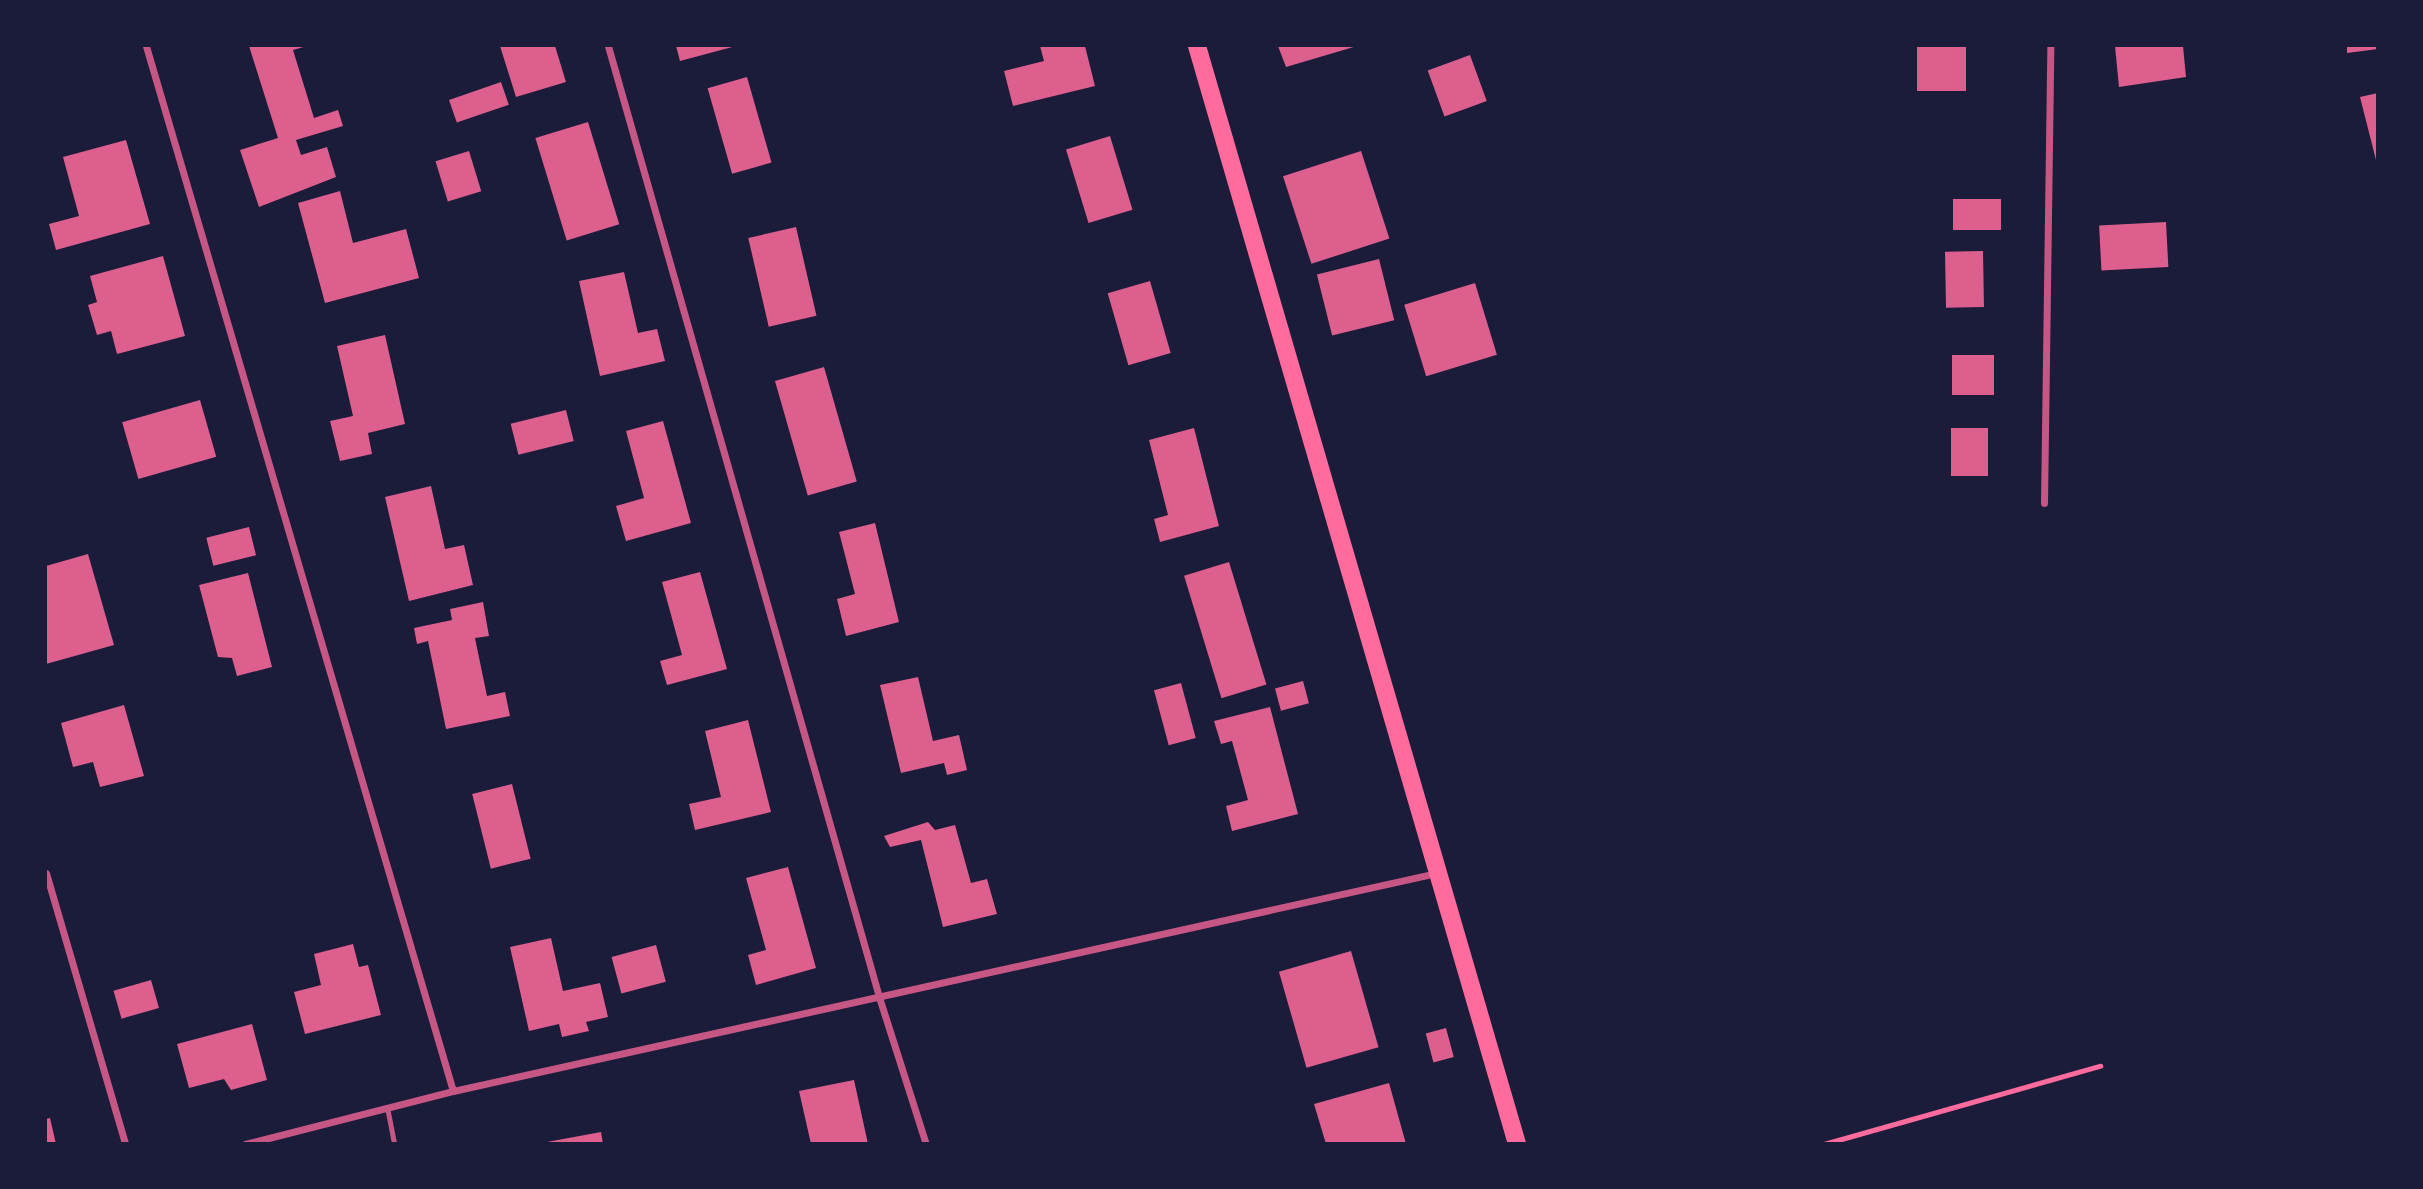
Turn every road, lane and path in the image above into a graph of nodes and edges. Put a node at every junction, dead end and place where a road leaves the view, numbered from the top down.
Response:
1 (146, 46) edge
2 (608, 46) edge
3 (1197, 46) edge
4 (2050, 46) edge
5 (2044, 503) dead end
6 (1438, 872) junction
7 (46, 873) edge
8 (878, 997) junction
9 (2100, 1066) dead end
10 (453, 1091) junction
11 (387, 1107) junction
12 (125, 1143) edge
13 (245, 1143) edge
14 (394, 1143) edge
15 (926, 1143) edge
16 (1517, 1143) edge
17 (1824, 1143) edge

1 - 10 street
2 - 8 street
3 - 6 main road
4 - 5 street
6 - 8 street
6 - 16 main road
7 - 12 street
8 - 10 street
8 - 15 street
9 - 17 path
10 - 11 street
11 - 13 street
11 - 14 lane

